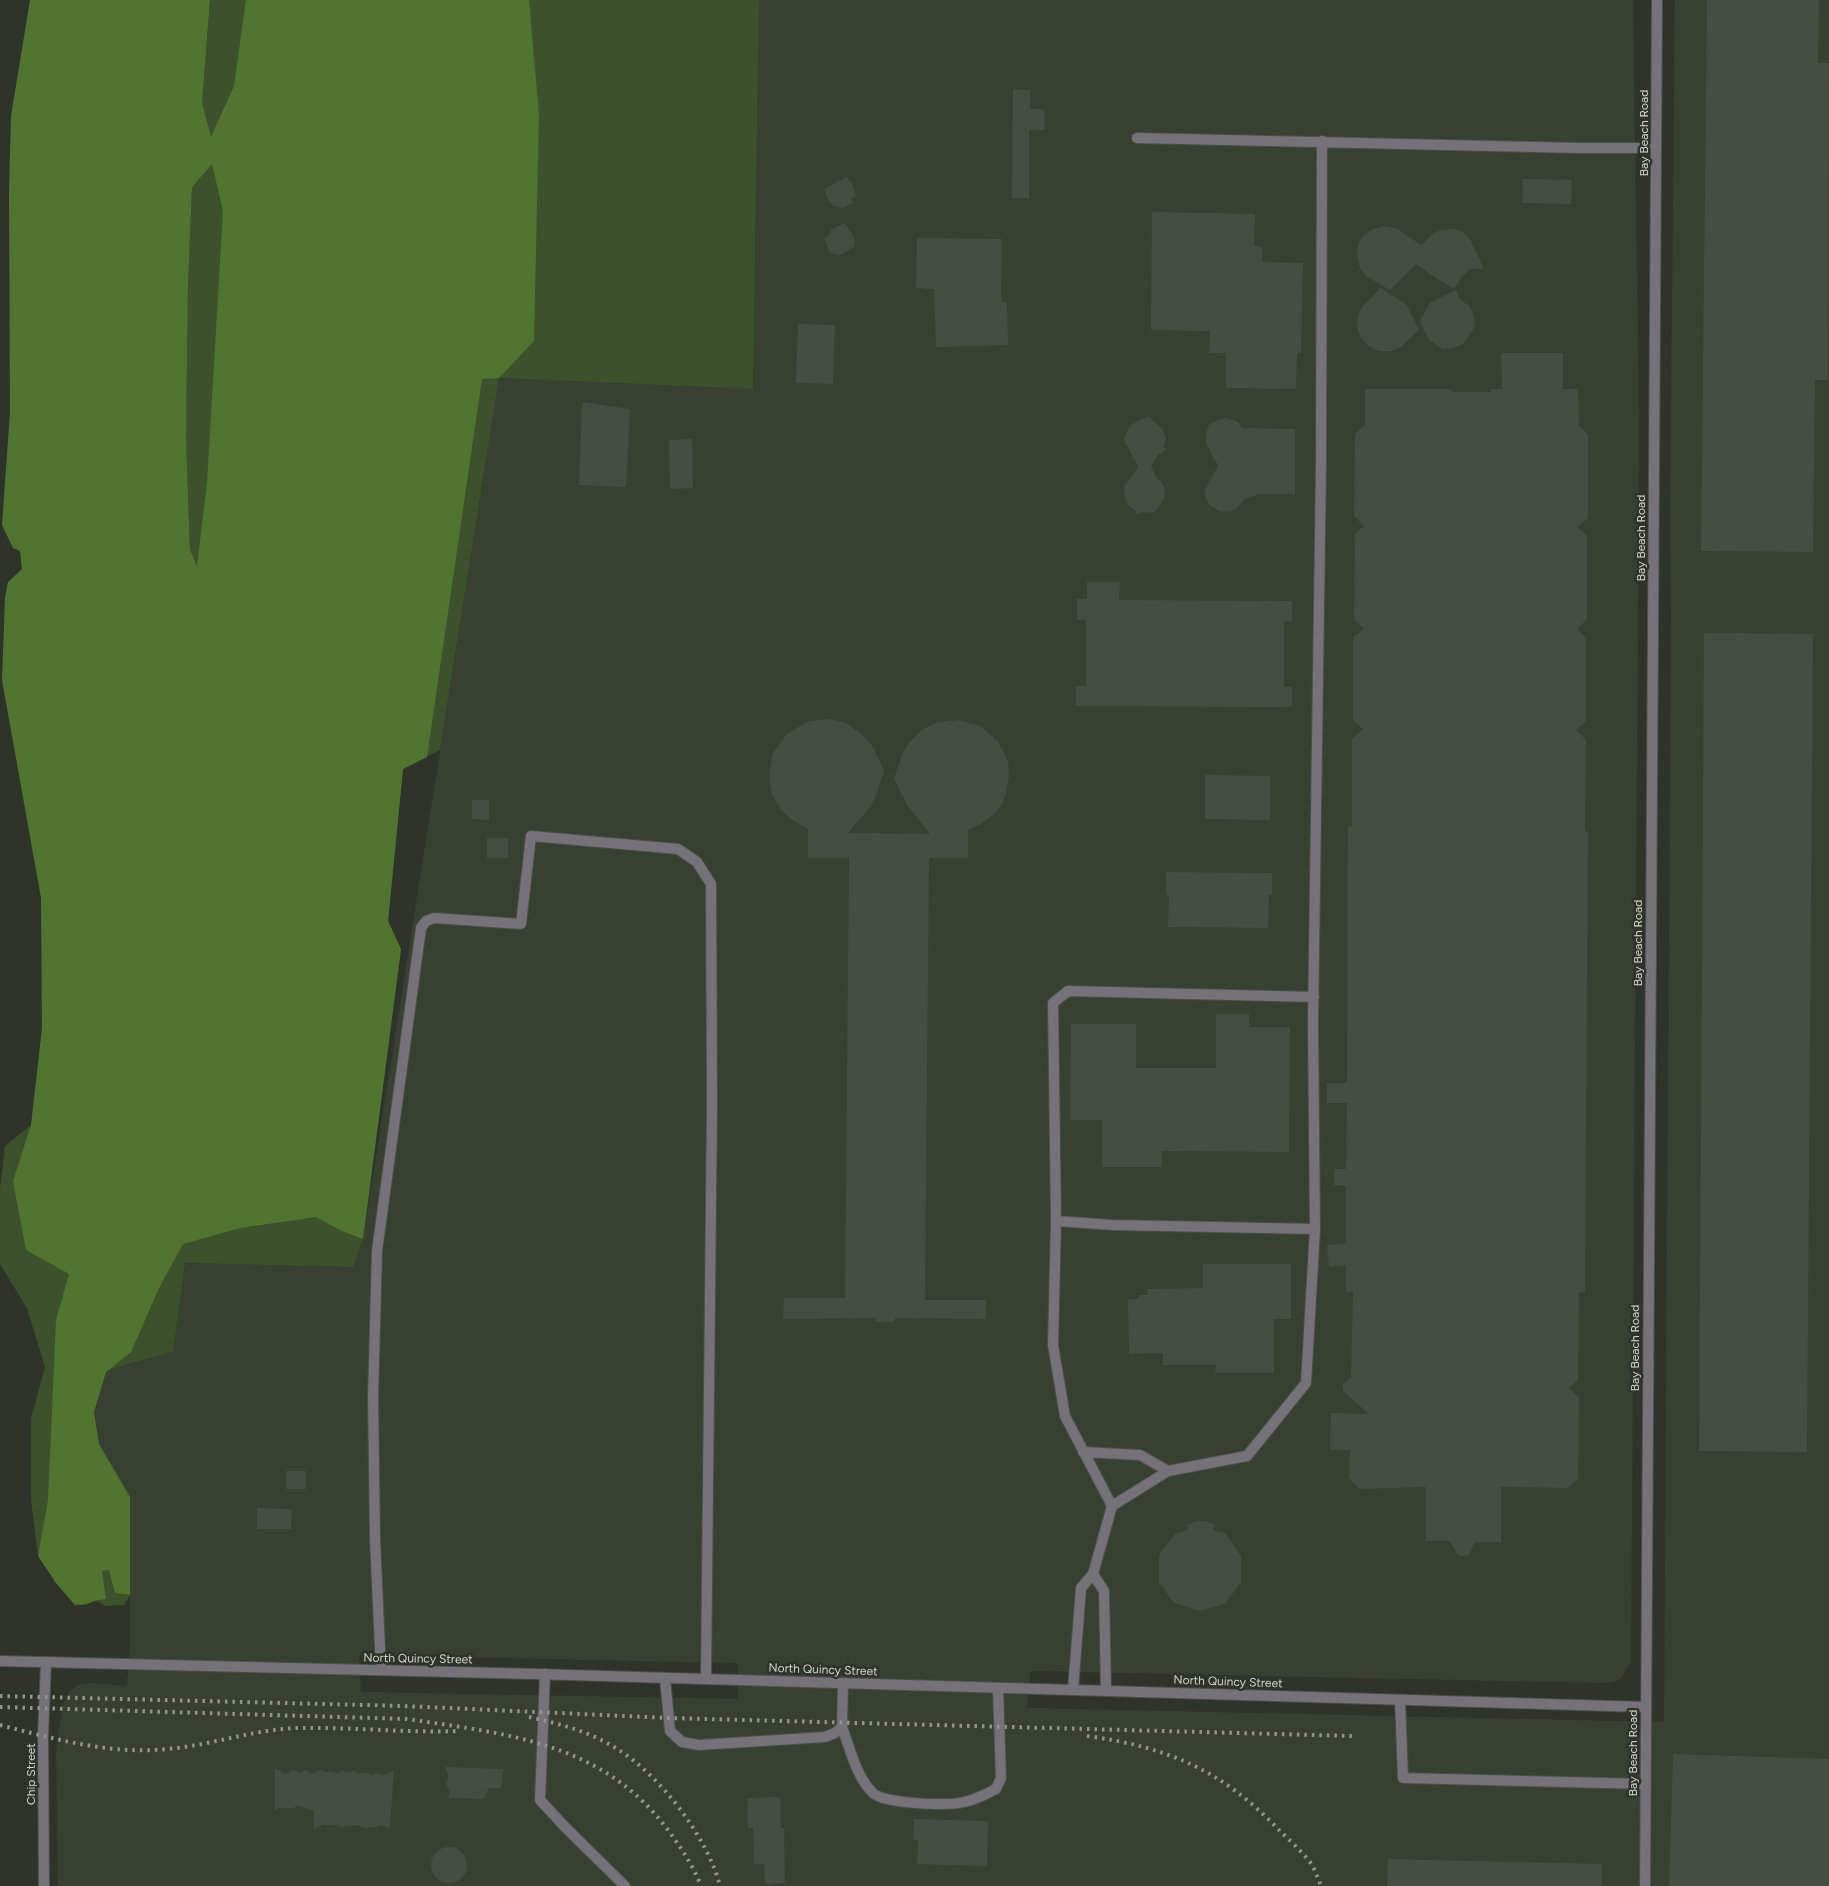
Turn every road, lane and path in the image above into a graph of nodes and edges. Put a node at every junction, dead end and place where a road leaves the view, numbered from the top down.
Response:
1 (1657, 0) edge
2 (1137, 138) dead end
3 (1322, 142) junction
4 (1656, 148) junction
5 (1314, 997) junction
6 (1056, 1221) junction
7 (1315, 1229) junction
8 (1083, 1452) junction
9 (1168, 1470) junction
10 (1112, 1506) junction
11 (1093, 1574) junction
12 (0, 1661) edge
13 (46, 1662) junction
14 (381, 1670) junction
15 (545, 1674) junction
16 (665, 1678) junction
17 (706, 1679) junction
18 (843, 1683) junction
19 (998, 1688) junction
20 (1073, 1690) junction
21 (1106, 1691) junction
22 (1400, 1700) junction
23 (1645, 1706) junction
24 (842, 1727) junction
25 (1645, 1784) junction
26 (44, 1886) edge
27 (625, 1886) edge
28 (1645, 1886) edge

1 - 4 street, Bay Beach Road
2 - 3 street
3 - 4 street
3 - 5 street
4 - 23 street, Bay Beach Road
5 - 6 street
5 - 7 street
6 - 7 street
6 - 8 street
7 - 9 street
8 - 9 street
8 - 10 street
9 - 10 street
10 - 11 street
11 - 20 street
11 - 21 street
12 - 13 street, North Quincy Street
13 - 14 street, North Quincy Street
13 - 26 street, Chip Street
14 - 15 street, North Quincy Street
14 - 17 street
15 - 16 street, North Quincy Street
15 - 27 street
16 - 17 street, North Quincy Street
16 - 24 street
17 - 18 street, North Quincy Street
18 - 19 street, North Quincy Street
18 - 24 street
19 - 20 street, North Quincy Street
19 - 24 street
20 - 21 street, North Quincy Street
21 - 22 street, North Quincy Street
22 - 23 street, North Quincy Street
22 - 25 street
23 - 25 street, Bay Beach Road
25 - 28 street, Bay Beach Road

